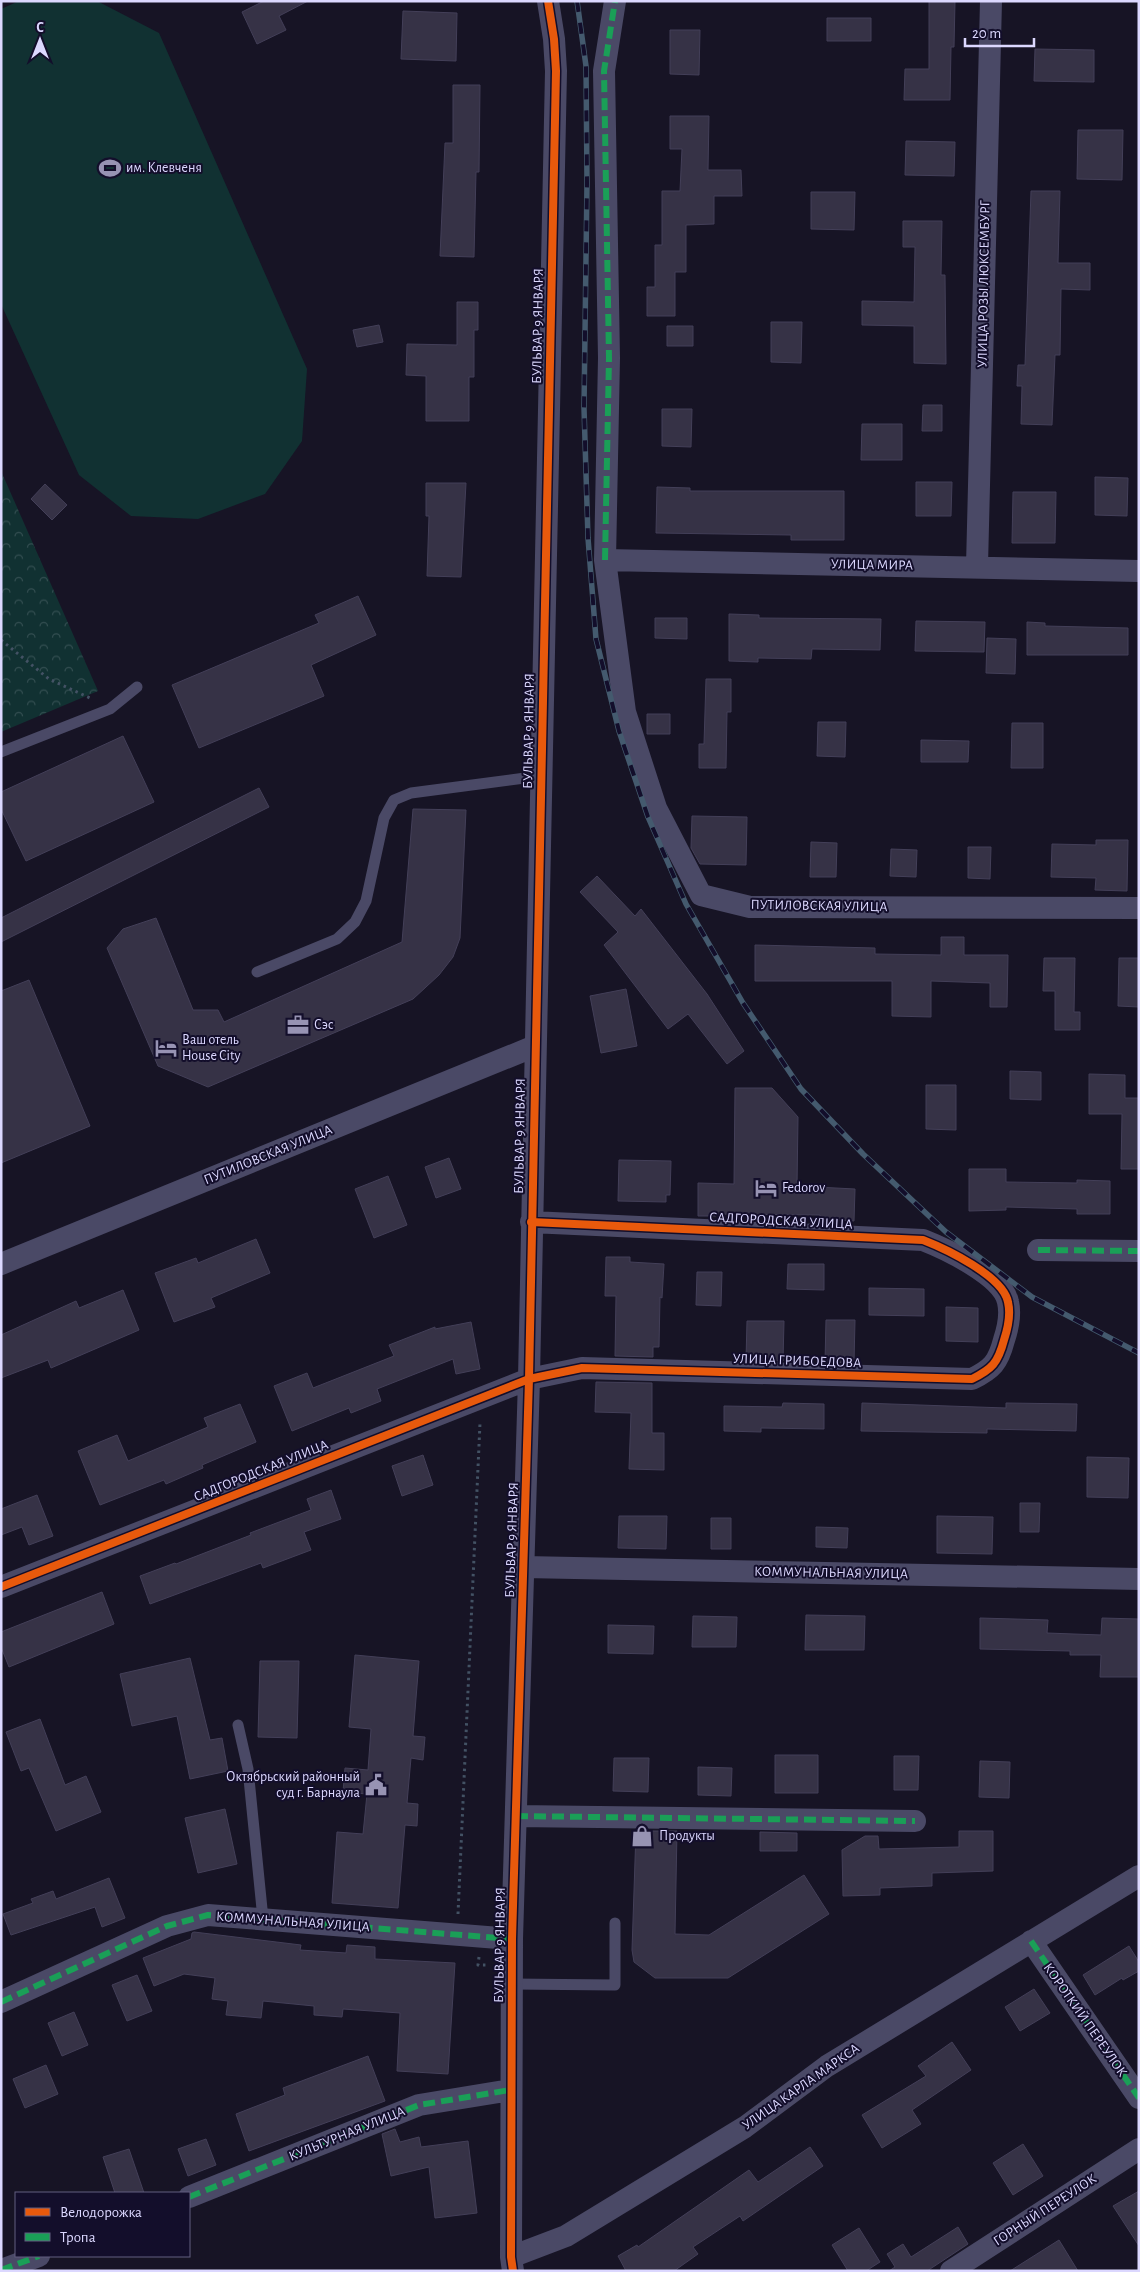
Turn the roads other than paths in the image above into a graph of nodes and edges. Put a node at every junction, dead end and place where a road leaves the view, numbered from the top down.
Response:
1 (548, 1) edge
2 (615, 1) edge
3 (991, 1) edge
4 (605, 560) junction
5 (976, 566) junction
6 (1139, 571) edge
7 (137, 687) dead end
8 (1, 752) edge
9 (540, 776) junction
10 (1139, 908) edge
11 (257, 972) dead end
12 (534, 1046) junction
13 (531, 1222) junction
14 (1038, 1250) dead end
15 (1139, 1251) edge
16 (1, 1264) edge
17 (1008, 1300) joint
18 (529, 1379) junction
19 (524, 1567) junction
20 (1139, 1579) edge
21 (1, 1587) edge
22 (238, 1725) dead end
23 (516, 1816) junction
24 (915, 1821) dead end
25 (1139, 1876) edge
26 (263, 1919) junction
27 (615, 1923) dead end
28 (512, 1938) junction
29 (1031, 1941) junction
30 (512, 1975) junction
31 (1, 2002) edge
32 (510, 2090) junction
33 (1139, 2098) edge
34 (1139, 2149) edge
35 (190, 2197) edge
36 (36, 2257) edge
37 (512, 2264) edge
38 (1, 2270) edge
39 (951, 2271) edge

1 - 9 street, БУЛЬВАР 9 ЯНВАРЯ
2 - 4 street
3 - 5 street, УЛИЦА РОЗЫ ЛЮКСЕМБУРГ
4 - 5 street, УЛИЦА МИРА
4 - 10 street, ПУТИЛОВСКАЯ УЛИЦА
5 - 6 street, УЛИЦА МИРА
7 - 8 lane
9 - 11 lane
9 - 12 street, БУЛЬВАР 9 ЯНВАРЯ
12 - 13 street, БУЛЬВАР 9 ЯНВАРЯ
12 - 16 street, ПУТИЛОВСКАЯ УЛИЦА
13 - 17 street, САДГОРОДСКАЯ УЛИЦА
13 - 18 street, БУЛЬВАР 9 ЯНВАРЯ
14 - 15 street
17 - 18 street, УЛИЦА ГРИБОЕДОВА
18 - 19 street, БУЛЬВАР 9 ЯНВАРЯ
18 - 21 street, САДГОРОДСКАЯ УЛИЦА
19 - 20 street, КОММУНАЛЬНАЯ УЛИЦА
19 - 23 street, БУЛЬВАР 9 ЯНВАРЯ
22 - 26 lane
23 - 24 street
23 - 28 street, БУЛЬВАР 9 ЯНВАРЯ
25 - 29 street, УЛИЦА КАРЛА МАРКСА
26 - 28 street, КОММУНАЛЬНАЯ УЛИЦА
26 - 31 street, КОММУНАЛЬНАЯ УЛИЦА
27 - 30 lane
28 - 30 street, БУЛЬВАР 9 ЯНВАРЯ
29 - 33 street, КОРОТКИЙ ПЕРЕУЛОК
29 - 37 street, УЛИЦА КАРЛА МАРКСА
30 - 32 street, БУЛЬВАР 9 ЯНВАРЯ
32 - 35 street, КУЛЬТУРНАЯ УЛИЦА
32 - 37 street, БУЛЬВАР 9 ЯНВАРЯ
34 - 39 street, ГОРНЫЙ ПЕРЕУЛОК
36 - 38 street

